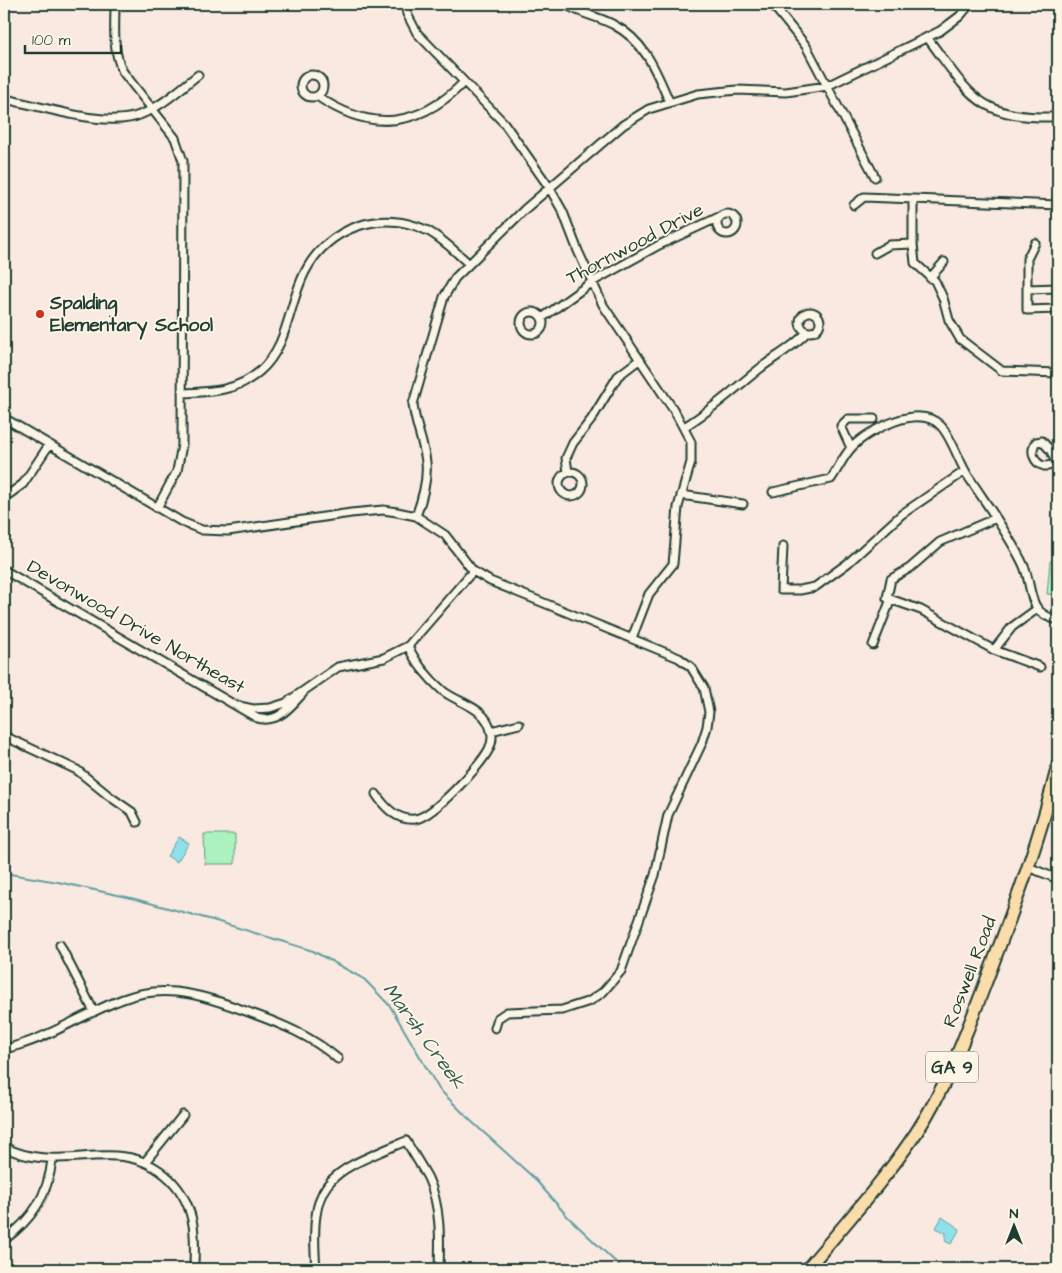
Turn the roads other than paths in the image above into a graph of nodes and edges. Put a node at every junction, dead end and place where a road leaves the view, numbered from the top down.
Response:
1 (115, 4) edge
2 (405, 4) edge
3 (565, 4) edge
4 (772, 4) edge
5 (970, 4) edge
6 (927, 37) junction
7 (198, 75) dead end
8 (464, 82) junction
9 (827, 86) junction
10 (317, 96) dead end
11 (4, 99) edge
12 (669, 101) junction
13 (152, 109) junction
14 (1058, 117) edge
15 (875, 177) dead end
16 (549, 187) junction
17 (913, 200) junction
18 (854, 204) dead end
19 (1058, 204) edge
20 (719, 217) dead end
21 (1035, 243) dead end
22 (913, 244) junction
23 (875, 253) dead end
24 (944, 262) dead end
25 (469, 264) junction
26 (930, 278) junction
27 (592, 282) junction
28 (1058, 288) edge
29 (1027, 289) junction
30 (1058, 309) edge
31 (542, 318) dead end
32 (807, 332) dead end
33 (639, 360) junction
34 (1058, 373) edge
35 (182, 393) junction
36 (4, 418) edge
37 (874, 419) dead end
38 (684, 427) junction
39 (49, 445) junction
40 (851, 448) junction
41 (965, 470) junction
42 (568, 472) dead end
43 (773, 492) dead end
44 (681, 495) junction
45 (4, 498) edge
46 (743, 504) dead end
47 (157, 508) junction
48 (416, 516) junction
49 (996, 518) junction
50 (783, 546) dead end
51 (4, 570) edge
52 (473, 571) junction
53 (891, 599) junction
54 (1038, 609) junction
55 (1058, 620) edge
56 (632, 638) junction
57 (873, 645) dead end
58 (408, 646) junction
59 (994, 650) junction
60 (1040, 667) dead end
61 (303, 693) junction
62 (234, 706) junction
63 (519, 724) dead end
64 (491, 730) junction
65 (4, 736) edge
66 (1058, 765) edge
67 (1055, 793) edge
68 (376, 794) dead end
69 (137, 822) dead end
70 (1028, 867) junction
71 (1058, 879) edge
72 (60, 945) dead end
73 (94, 1012) junction
74 (495, 1028) dead end
75 (4, 1049) edge
76 (338, 1059) dead end
77 (183, 1115) dead end
78 (4, 1147) edge
79 (52, 1160) junction
80 (145, 1162) junction
81 (4, 1240) edge
82 (194, 1269) edge
83 (316, 1269) edge
84 (439, 1269) edge
85 (807, 1269) edge

1 - 13 street
2 - 8 street
3 - 12 street
4 - 9 street
5 - 6 street
6 - 9 street
6 - 14 street
7 - 13 street
8 - 10 street
8 - 16 street
9 - 12 street
9 - 15 street
11 - 13 street
12 - 16 street
13 - 35 street
16 - 25 street
16 - 27 street
17 - 18 street
17 - 19 street
17 - 22 street
20 - 27 street, Thornwood Drive
21 - 29 street
22 - 23 street
22 - 26 street
24 - 26 street
25 - 35 street
25 - 48 street
26 - 34 street
27 - 31 street, Thornwood Drive
27 - 33 street
28 - 29 street
29 - 30 street
32 - 38 street
33 - 38 street
33 - 42 street
35 - 47 street
36 - 39 street
37 - 40 street
38 - 44 street
39 - 45 street
39 - 47 street
40 - 41 street
40 - 43 street
41 - 49 street
41 - 50 street
44 - 46 street
44 - 56 street
47 - 48 street
48 - 52 street
49 - 53 street
49 - 54 street
51 - 62 street, Devonwood Drive Northeast
52 - 56 street
52 - 58 street, Devonwood Drive Northeast
53 - 57 street
53 - 59 street
54 - 55 street
54 - 59 street
56 - 74 street
58 - 61 street, Devonwood Drive Northeast
58 - 64 street
59 - 60 street
61 - 62 street, Devonwood Drive Northeast
61 - 62 street
63 - 64 street
64 - 68 street
65 - 69 street
66 - 67 main road, Roswell Road / GA 9
67 - 70 main road, Roswell Road / GA 9
70 - 71 street
70 - 85 main road, Roswell Road / GA 9
72 - 73 street
73 - 75 street
73 - 76 street
77 - 80 street
78 - 79 street
79 - 80 street
79 - 81 street
80 - 82 street
83 - 84 street

